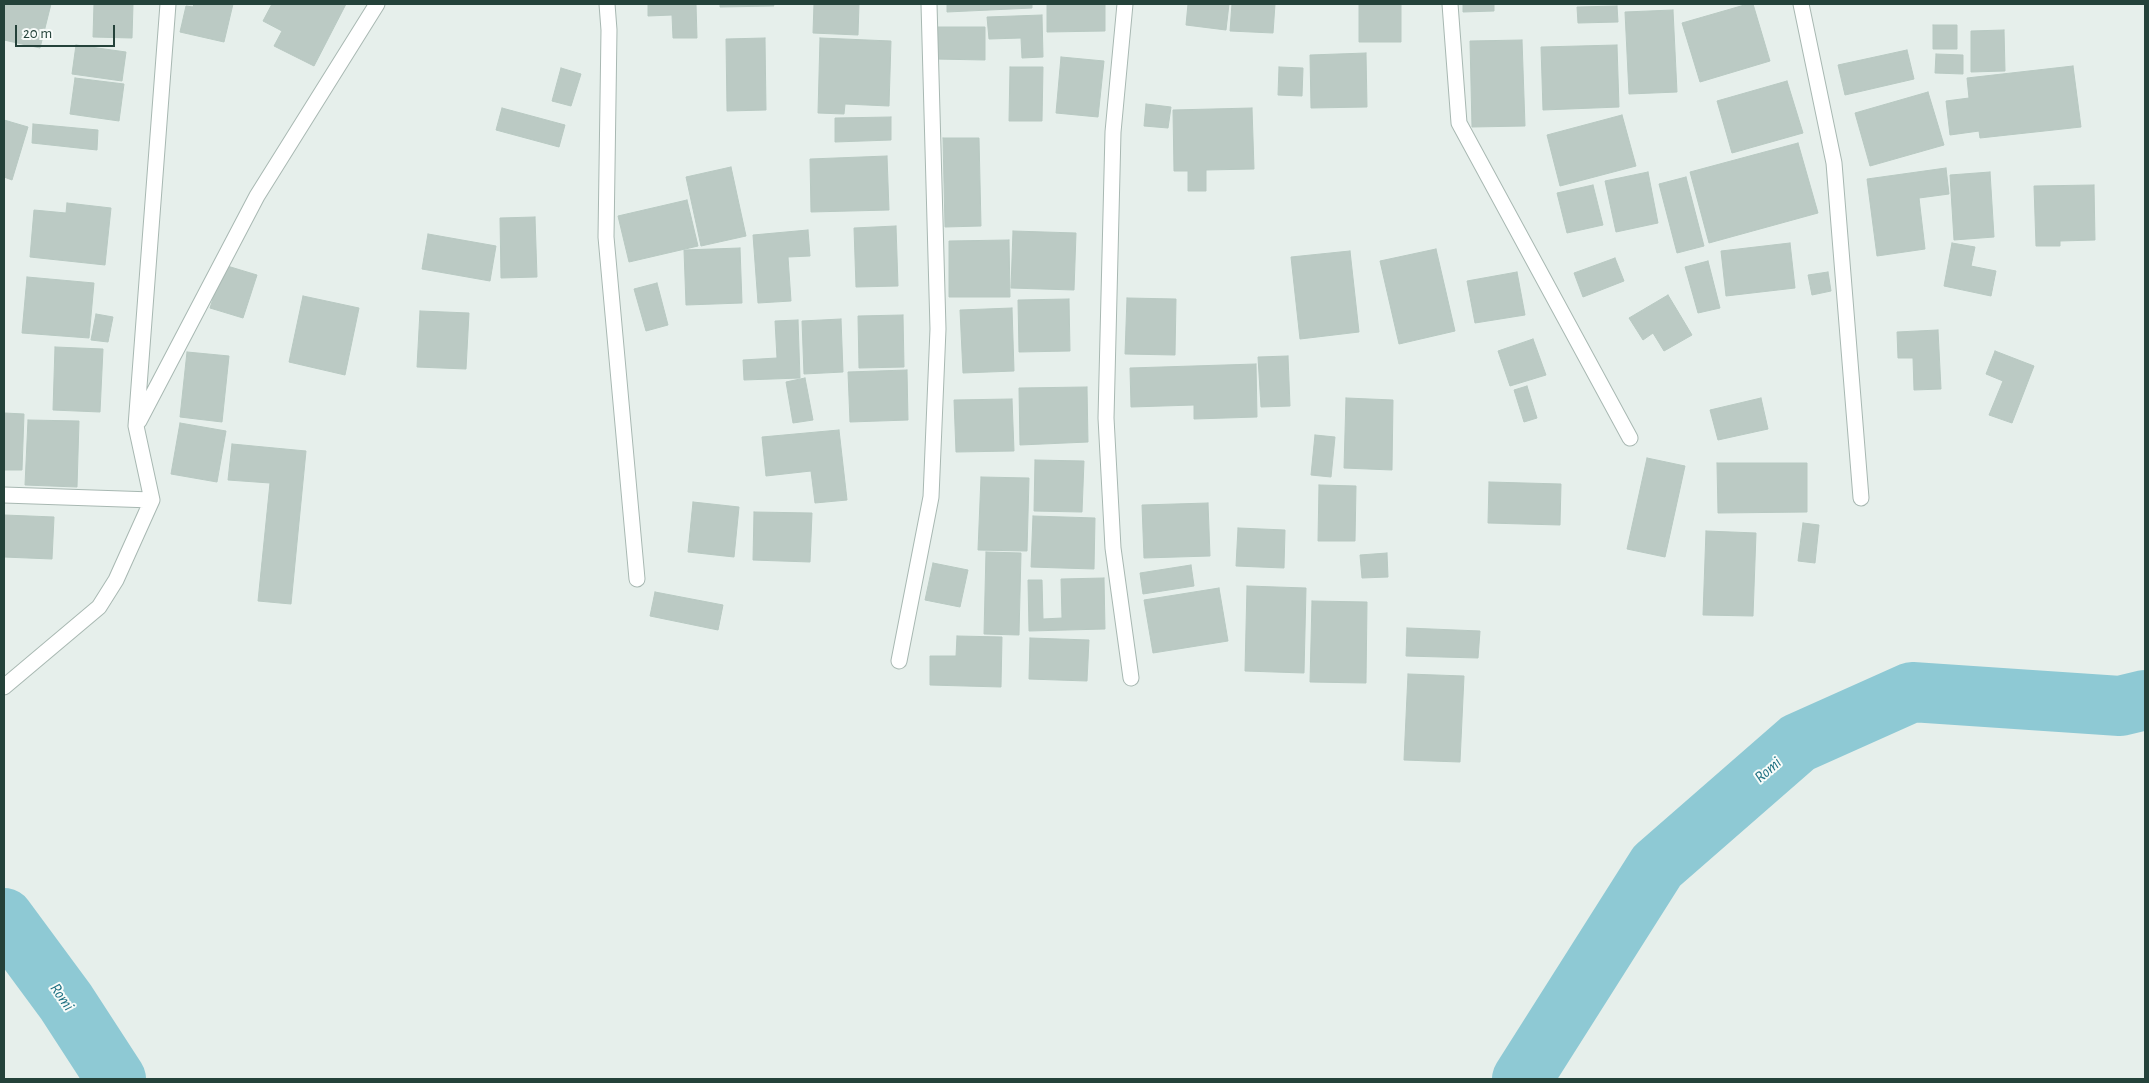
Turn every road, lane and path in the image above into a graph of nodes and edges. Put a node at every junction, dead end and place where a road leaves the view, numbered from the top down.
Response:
1 (168, 4) edge
2 (377, 4) edge
3 (607, 4) edge
4 (928, 4) edge
5 (1125, 4) edge
6 (1450, 4) edge
7 (1801, 4) edge
8 (136, 426) junction
9 (1630, 438) dead end
10 (4, 495) edge
11 (1861, 498) dead end
12 (152, 500) junction
13 (637, 579) dead end
14 (899, 661) dead end
15 (1132, 678) dead end
16 (4, 686) edge

1 - 8 street
2 - 8 street
3 - 13 street
4 - 14 street
5 - 15 street
6 - 9 street
7 - 11 street
8 - 12 street
10 - 12 street
12 - 16 street

